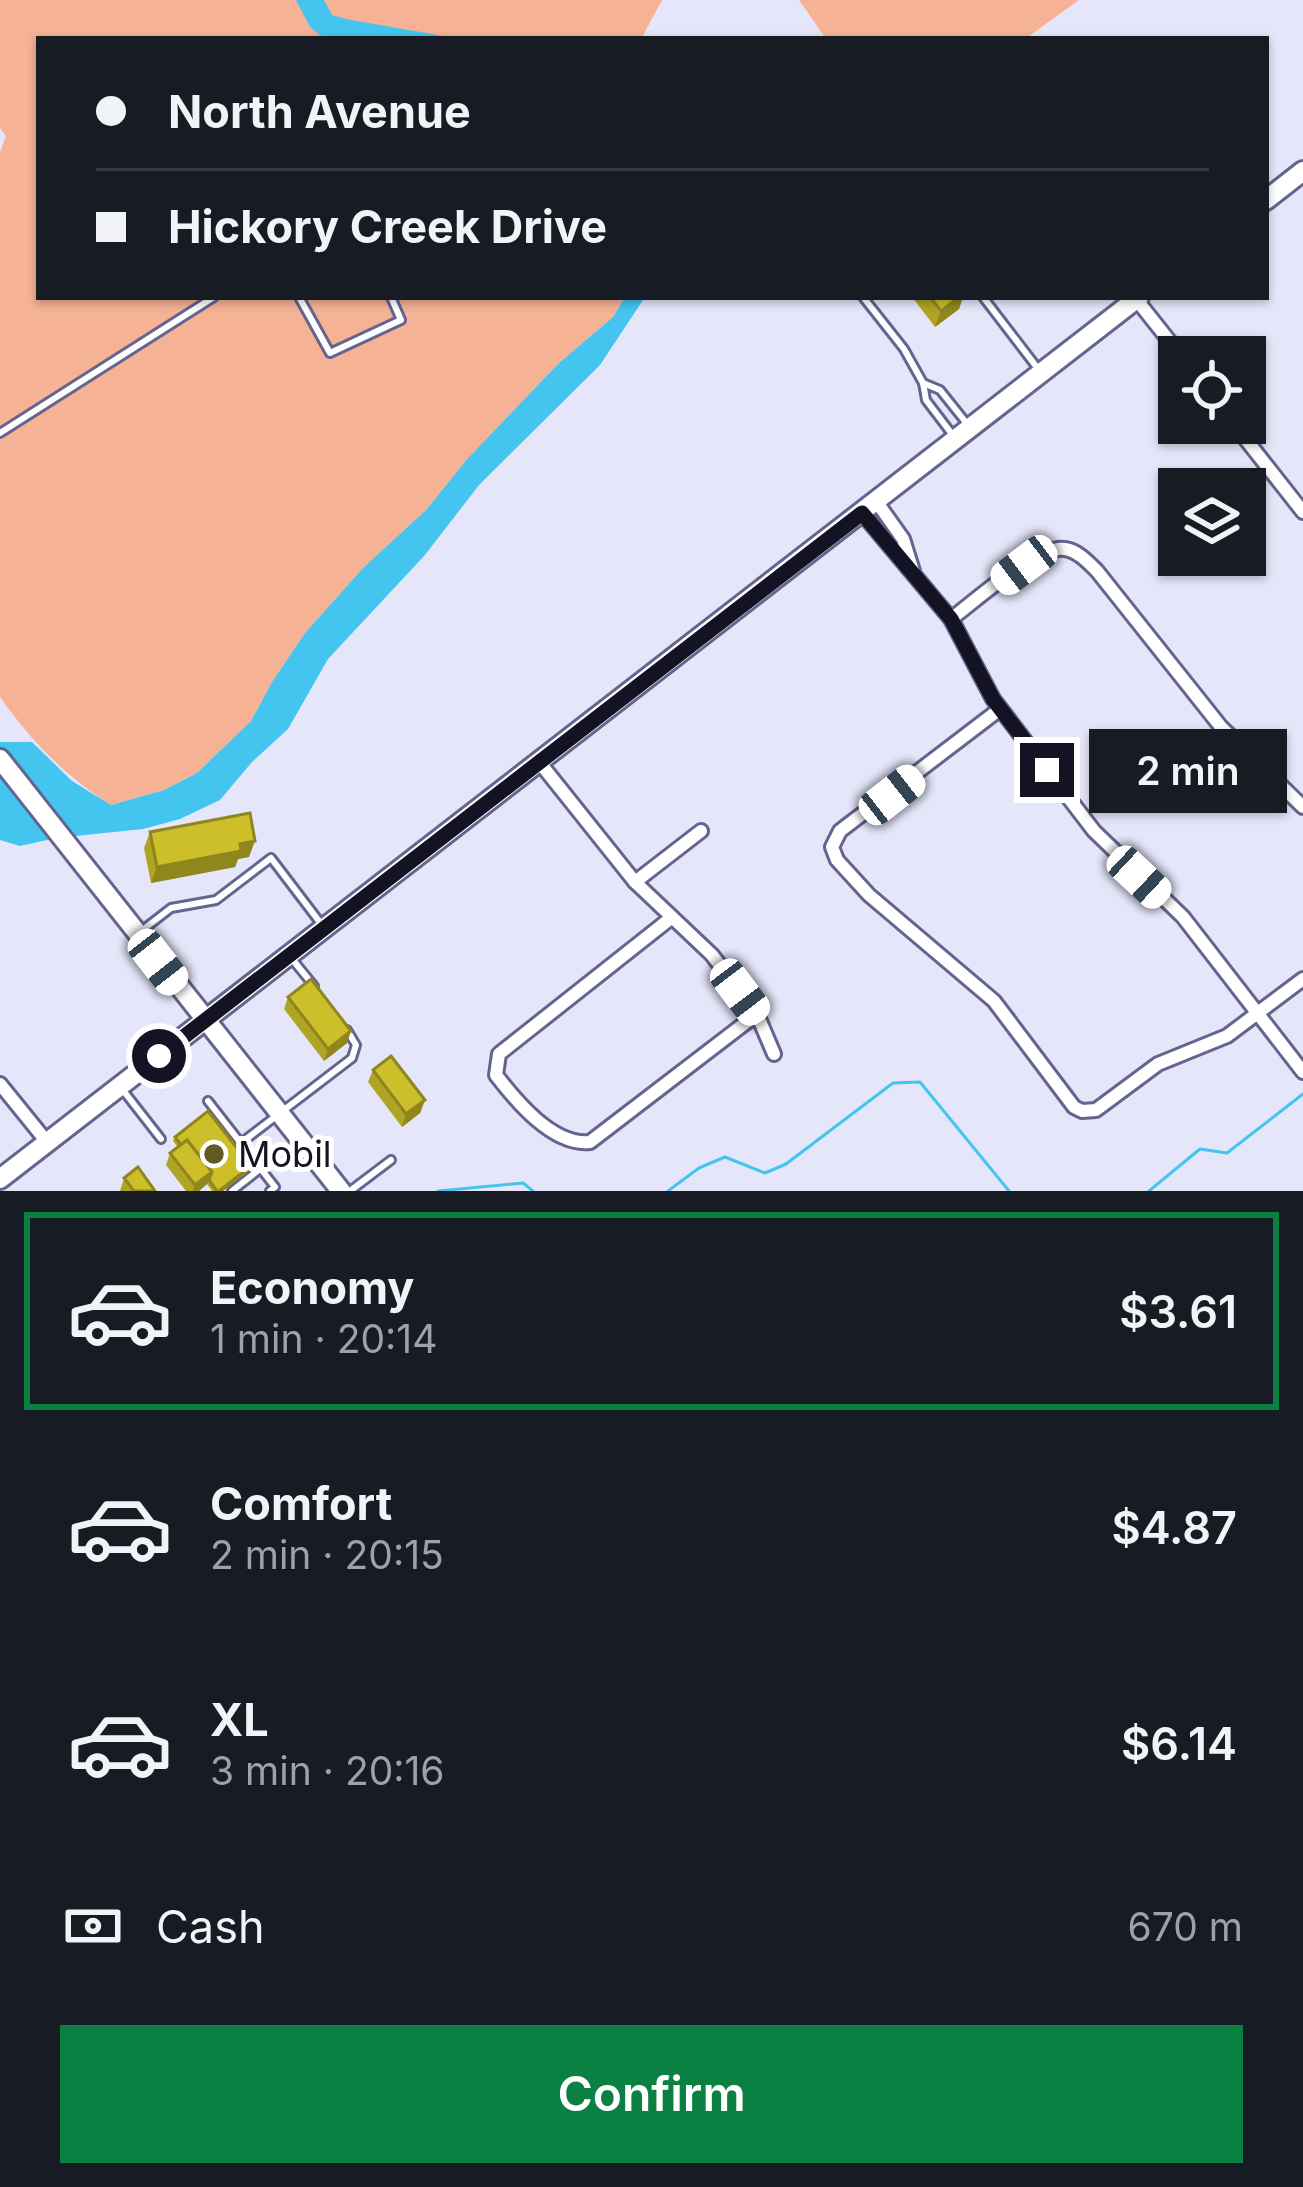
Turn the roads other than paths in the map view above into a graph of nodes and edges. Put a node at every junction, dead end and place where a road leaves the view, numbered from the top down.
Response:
1 (1299, 182) edge
2 (1269, 198) edge
3 (209, 300) edge
4 (301, 300) edge
5 (392, 300) edge
6 (865, 300) edge
7 (984, 300) edge
8 (1135, 300) edge
9 (1139, 300) edge
10 (1166, 336) edge
11 (1042, 373) junction
12 (923, 382) junction
13 (0, 433) edge
14 (963, 434) junction
15 (1250, 444) edge
16 (869, 507) junction
17 (1303, 512) edge
18 (951, 619) junction
19 (1000, 710) junction
20 (0, 759) edge
21 (540, 763) junction
22 (1303, 806) edge
23 (700, 832) dead end
24 (635, 882) junction
25 (671, 918) junction
26 (325, 929) junction
27 (137, 934) junction
28 (290, 956) junction
29 (1303, 979) edge
30 (320, 994) edge
31 (1258, 1013) junction
32 (757, 1014) junction
33 (205, 1021) junction
34 (342, 1024) edge
35 (773, 1054) dead end
36 (1303, 1072) edge
37 (0, 1084) edge
38 (119, 1087) junction
39 (208, 1101) dead end
40 (278, 1113) junction
41 (161, 1139) dead end
42 (47, 1142) junction
43 (241, 1143) junction
44 (391, 1160) dead end
45 (260, 1169) junction
46 (0, 1179) edge
47 (232, 1191) edge
48 (270, 1191) edge
49 (340, 1191) edge
50 (350, 1191) edge

1 - 2 street
3 - 13 lane
4 - 5 lane
6 - 12 lane
7 - 11 lane
8 - 11 street
9 - 10 street
11 - 14 street
12 - 14 lane
12 - 14 lane
14 - 16 street
15 - 17 street
16 - 18 street
16 - 21 street
18 - 19 street
18 - 22 street
19 - 31 street
19 - 31 street
20 - 27 street
21 - 24 street
21 - 26 street
23 - 24 street
24 - 25 street
25 - 32 street
25 - 32 street
26 - 27 lane
26 - 28 street
27 - 33 street
28 - 30 lane
28 - 33 street
29 - 31 street
31 - 36 street
32 - 35 street
33 - 38 street
33 - 40 street
34 - 40 lane
37 - 42 street
38 - 41 lane
38 - 42 street
39 - 43 lane
40 - 43 lane
40 - 49 street
42 - 46 street
43 - 45 lane
44 - 50 lane
45 - 47 lane
45 - 48 lane

